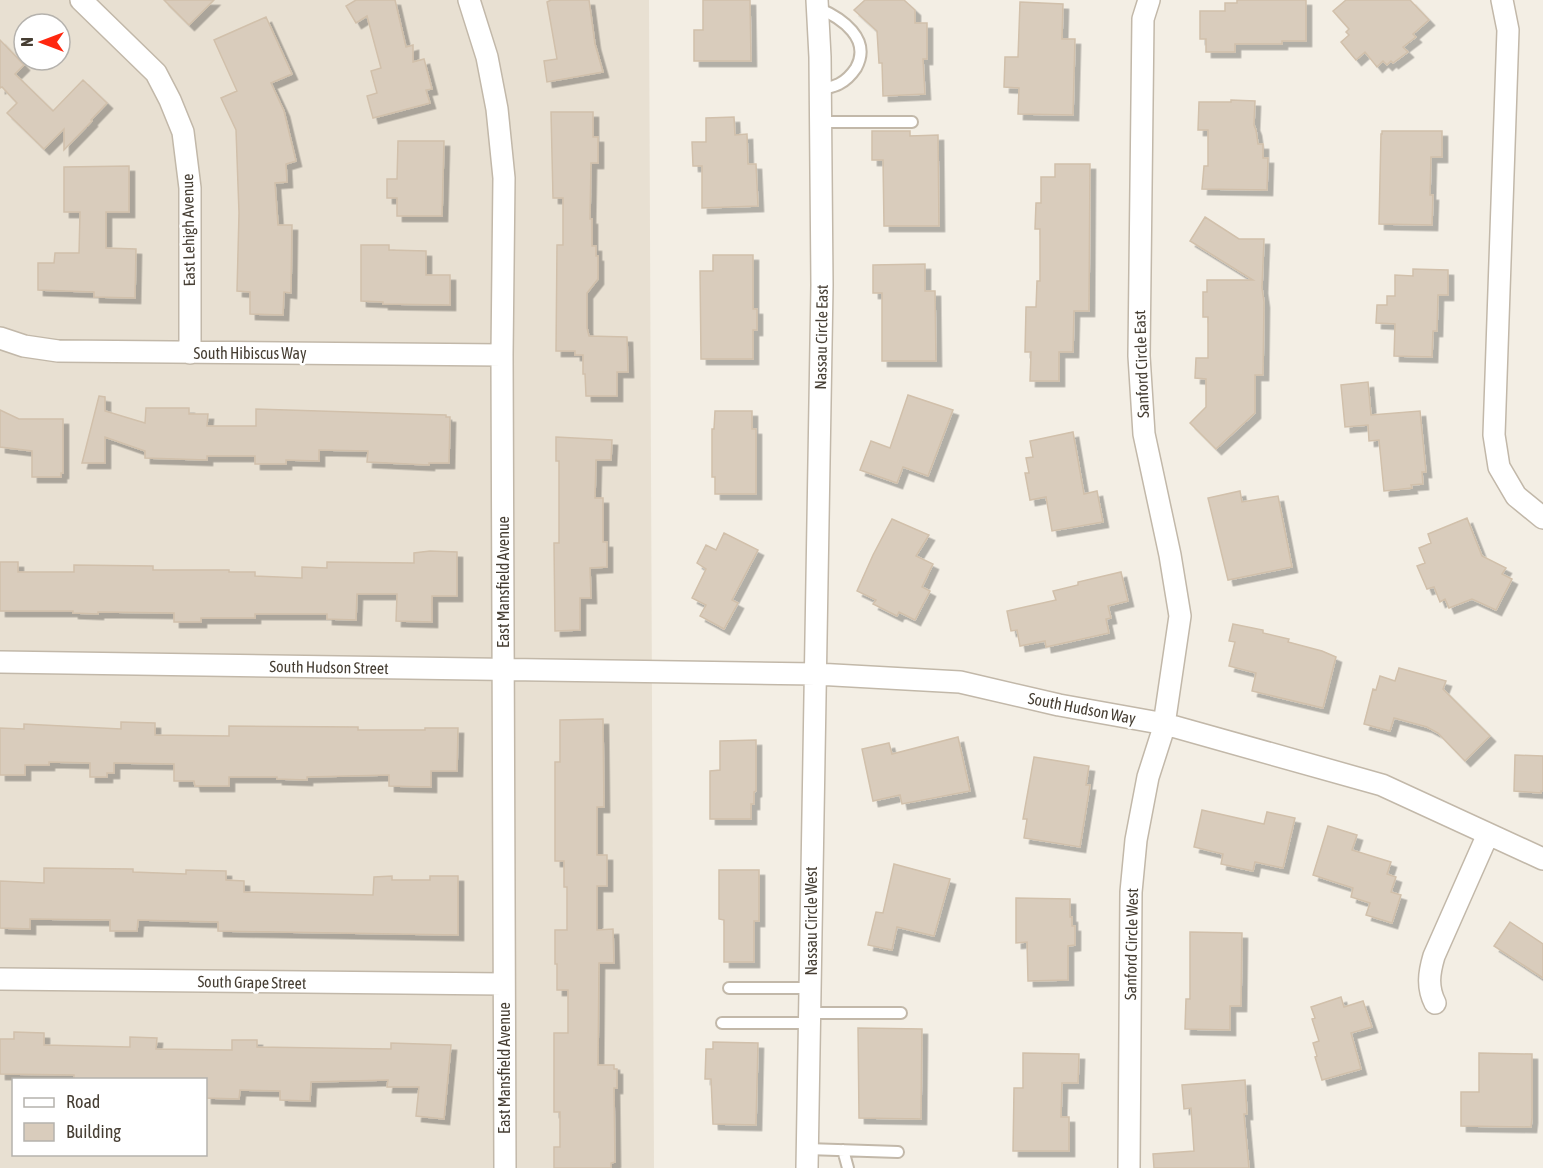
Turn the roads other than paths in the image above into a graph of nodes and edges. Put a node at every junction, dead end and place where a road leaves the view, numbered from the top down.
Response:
1 (81, 0) edge
2 (469, 0) edge
3 (1149, 0) edge
4 (1503, 0) edge
5 (818, 4) edge
6 (820, 90) junction
7 (821, 122) junction
8 (912, 122) dead end
9 (0, 339) edge
10 (190, 353) junction
11 (502, 355) junction
12 (1543, 518) edge
13 (0, 662) edge
14 (503, 670) junction
15 (657, 672) joint
16 (816, 674) junction
17 (1165, 724) junction
18 (1488, 834) junction
19 (1543, 859) edge
20 (0, 979) edge
21 (503, 984) junction
22 (729, 988) dead end
23 (810, 988) junction
24 (1435, 1003) dead end
25 (901, 1013) dead end
26 (810, 1018) junction
27 (722, 1023) dead end
28 (843, 1150) junction
29 (898, 1152) dead end
30 (807, 1159) edge
31 (505, 1168) edge
32 (848, 1168) edge
33 (1130, 1168) edge

1 - 10 street, East Lehigh Avenue
2 - 11 street, East Mansfield Avenue
3 - 17 street, Sanford Circle East
4 - 12 street
5 - 6 street, Nassau Circle East
5 - 6 lane
6 - 7 street, Nassau Circle East
7 - 8 lane
7 - 16 street, Nassau Circle East
9 - 10 street, South Hibiscus Way
10 - 11 street, South Hibiscus Way
11 - 14 street, East Mansfield Avenue
13 - 14 street, South Hudson Street
14 - 15 street, South Hudson Street
14 - 21 street, East Mansfield Avenue
15 - 16 street, South Hudson Way
16 - 17 street, South Hudson Way
16 - 23 street, Nassau Circle West
17 - 18 street, South Hudson Way
17 - 33 street, Sanford Circle West
18 - 19 street, South Hudson Way
18 - 24 street
20 - 21 street, South Grape Street
21 - 31 street, East Mansfield Avenue
22 - 23 lane
23 - 26 street, Nassau Circle West
25 - 26 lane
26 - 27 lane
26 - 30 street, Nassau Circle West
28 - 29 lane
28 - 30 lane
28 - 32 lane

